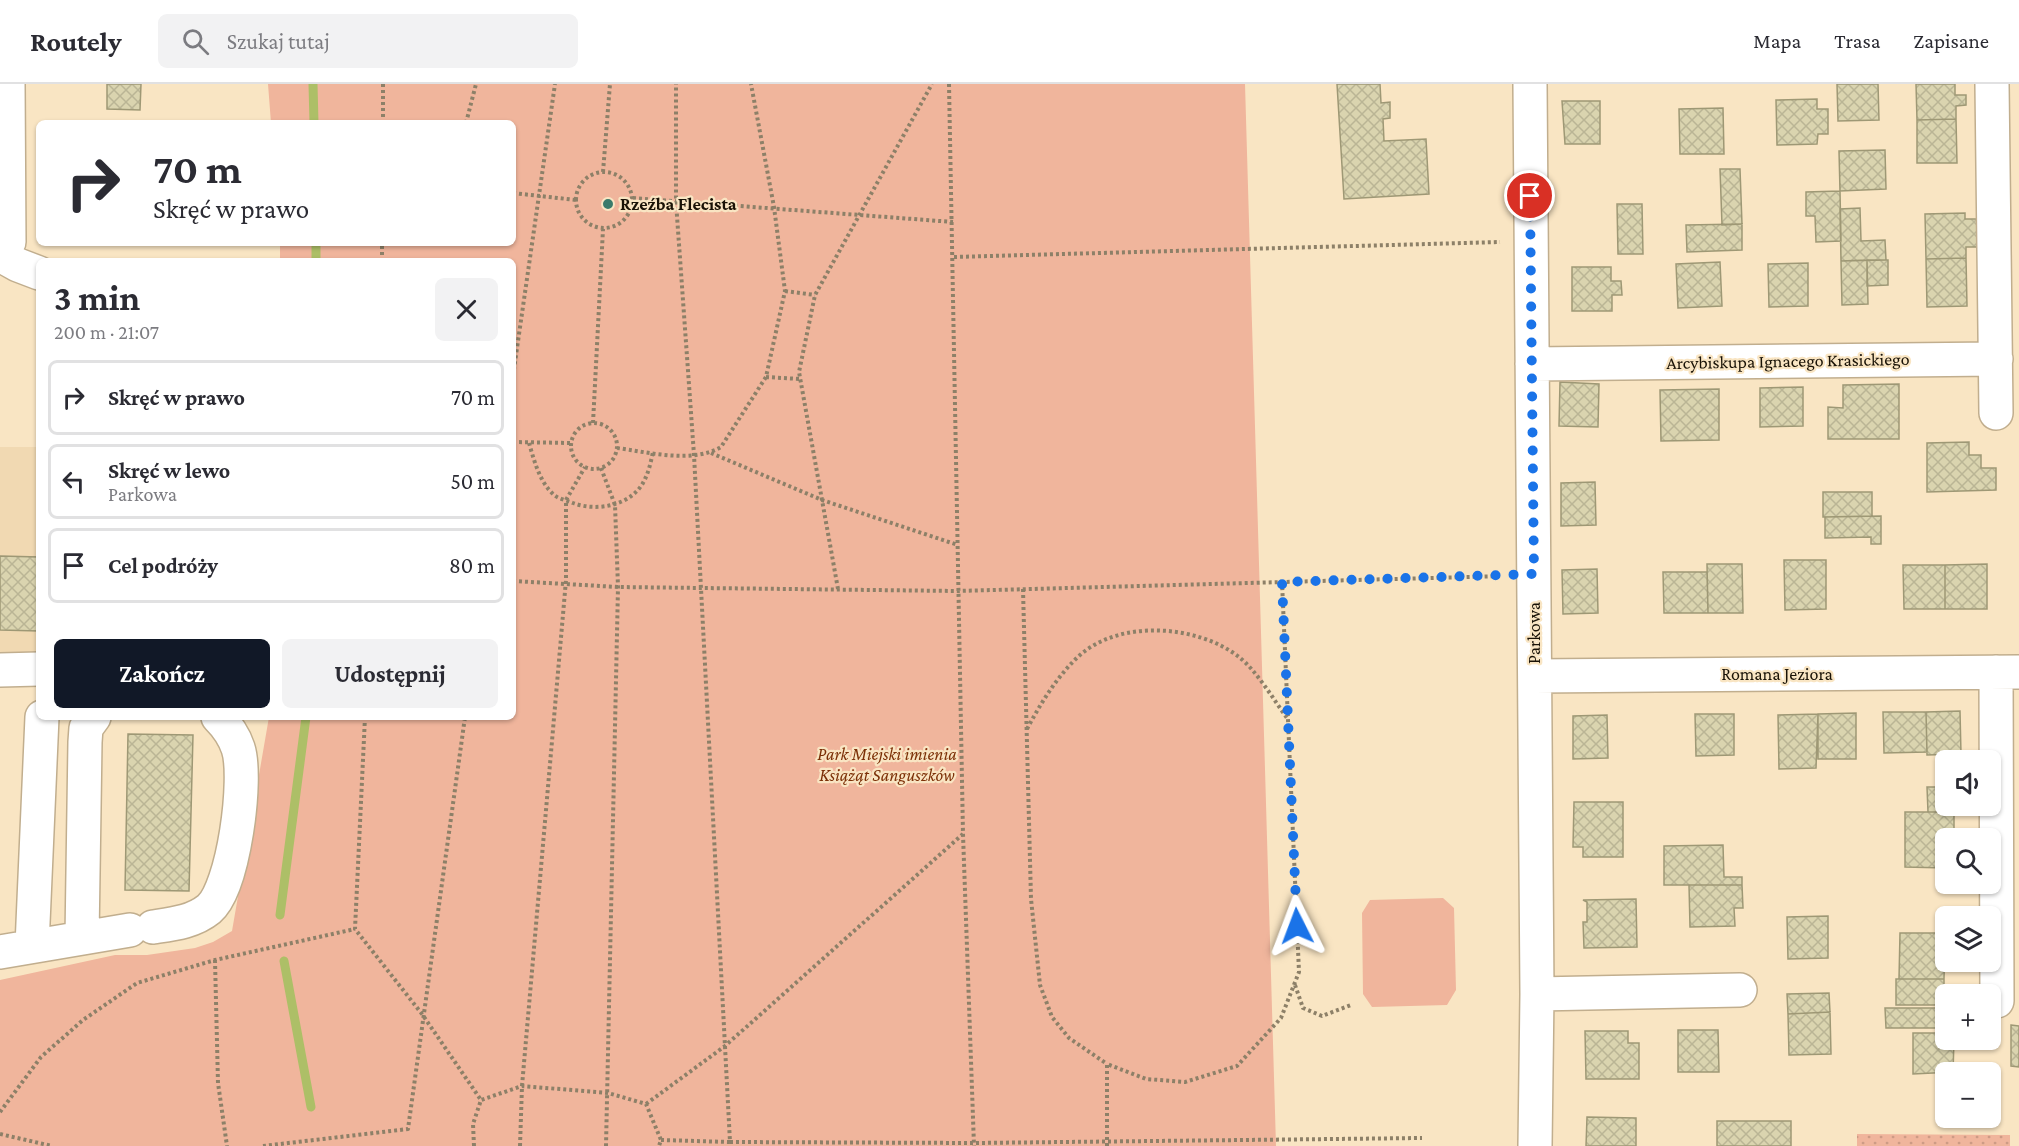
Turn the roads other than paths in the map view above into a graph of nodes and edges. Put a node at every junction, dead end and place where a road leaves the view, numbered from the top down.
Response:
1 (8, 84) edge
2 (1530, 84) edge
3 (1992, 84) edge
4 (0, 255) edge
5 (36, 272) edge
6 (1996, 359) junction
7 (1532, 364) junction
8 (1996, 413) dead end
9 (36, 669) edge
10 (0, 670) edge
11 (2008, 672) edge
12 (1534, 676) junction
13 (42, 720) edge
14 (92, 720) edge
15 (221, 720) edge
16 (82, 938) junction
17 (33, 946) junction
18 (0, 952) edge
19 (1998, 984) edge
20 (1740, 990) dead end
21 (1537, 994) junction
22 (1535, 1146) edge

1 - 4 street
2 - 7 street, Parkowa
3 - 6 street
4 - 5 street
6 - 7 street, Arcybiskupa Ignacego Krasickiego
6 - 8 street
7 - 12 street, Parkowa
9 - 10 street
11 - 12 street, Romana Jeziora
11 - 19 street
12 - 21 street, Parkowa
13 - 17 street
14 - 16 street
15 - 16 street
16 - 17 street
17 - 18 street
20 - 21 street
21 - 22 street, Parkowa

